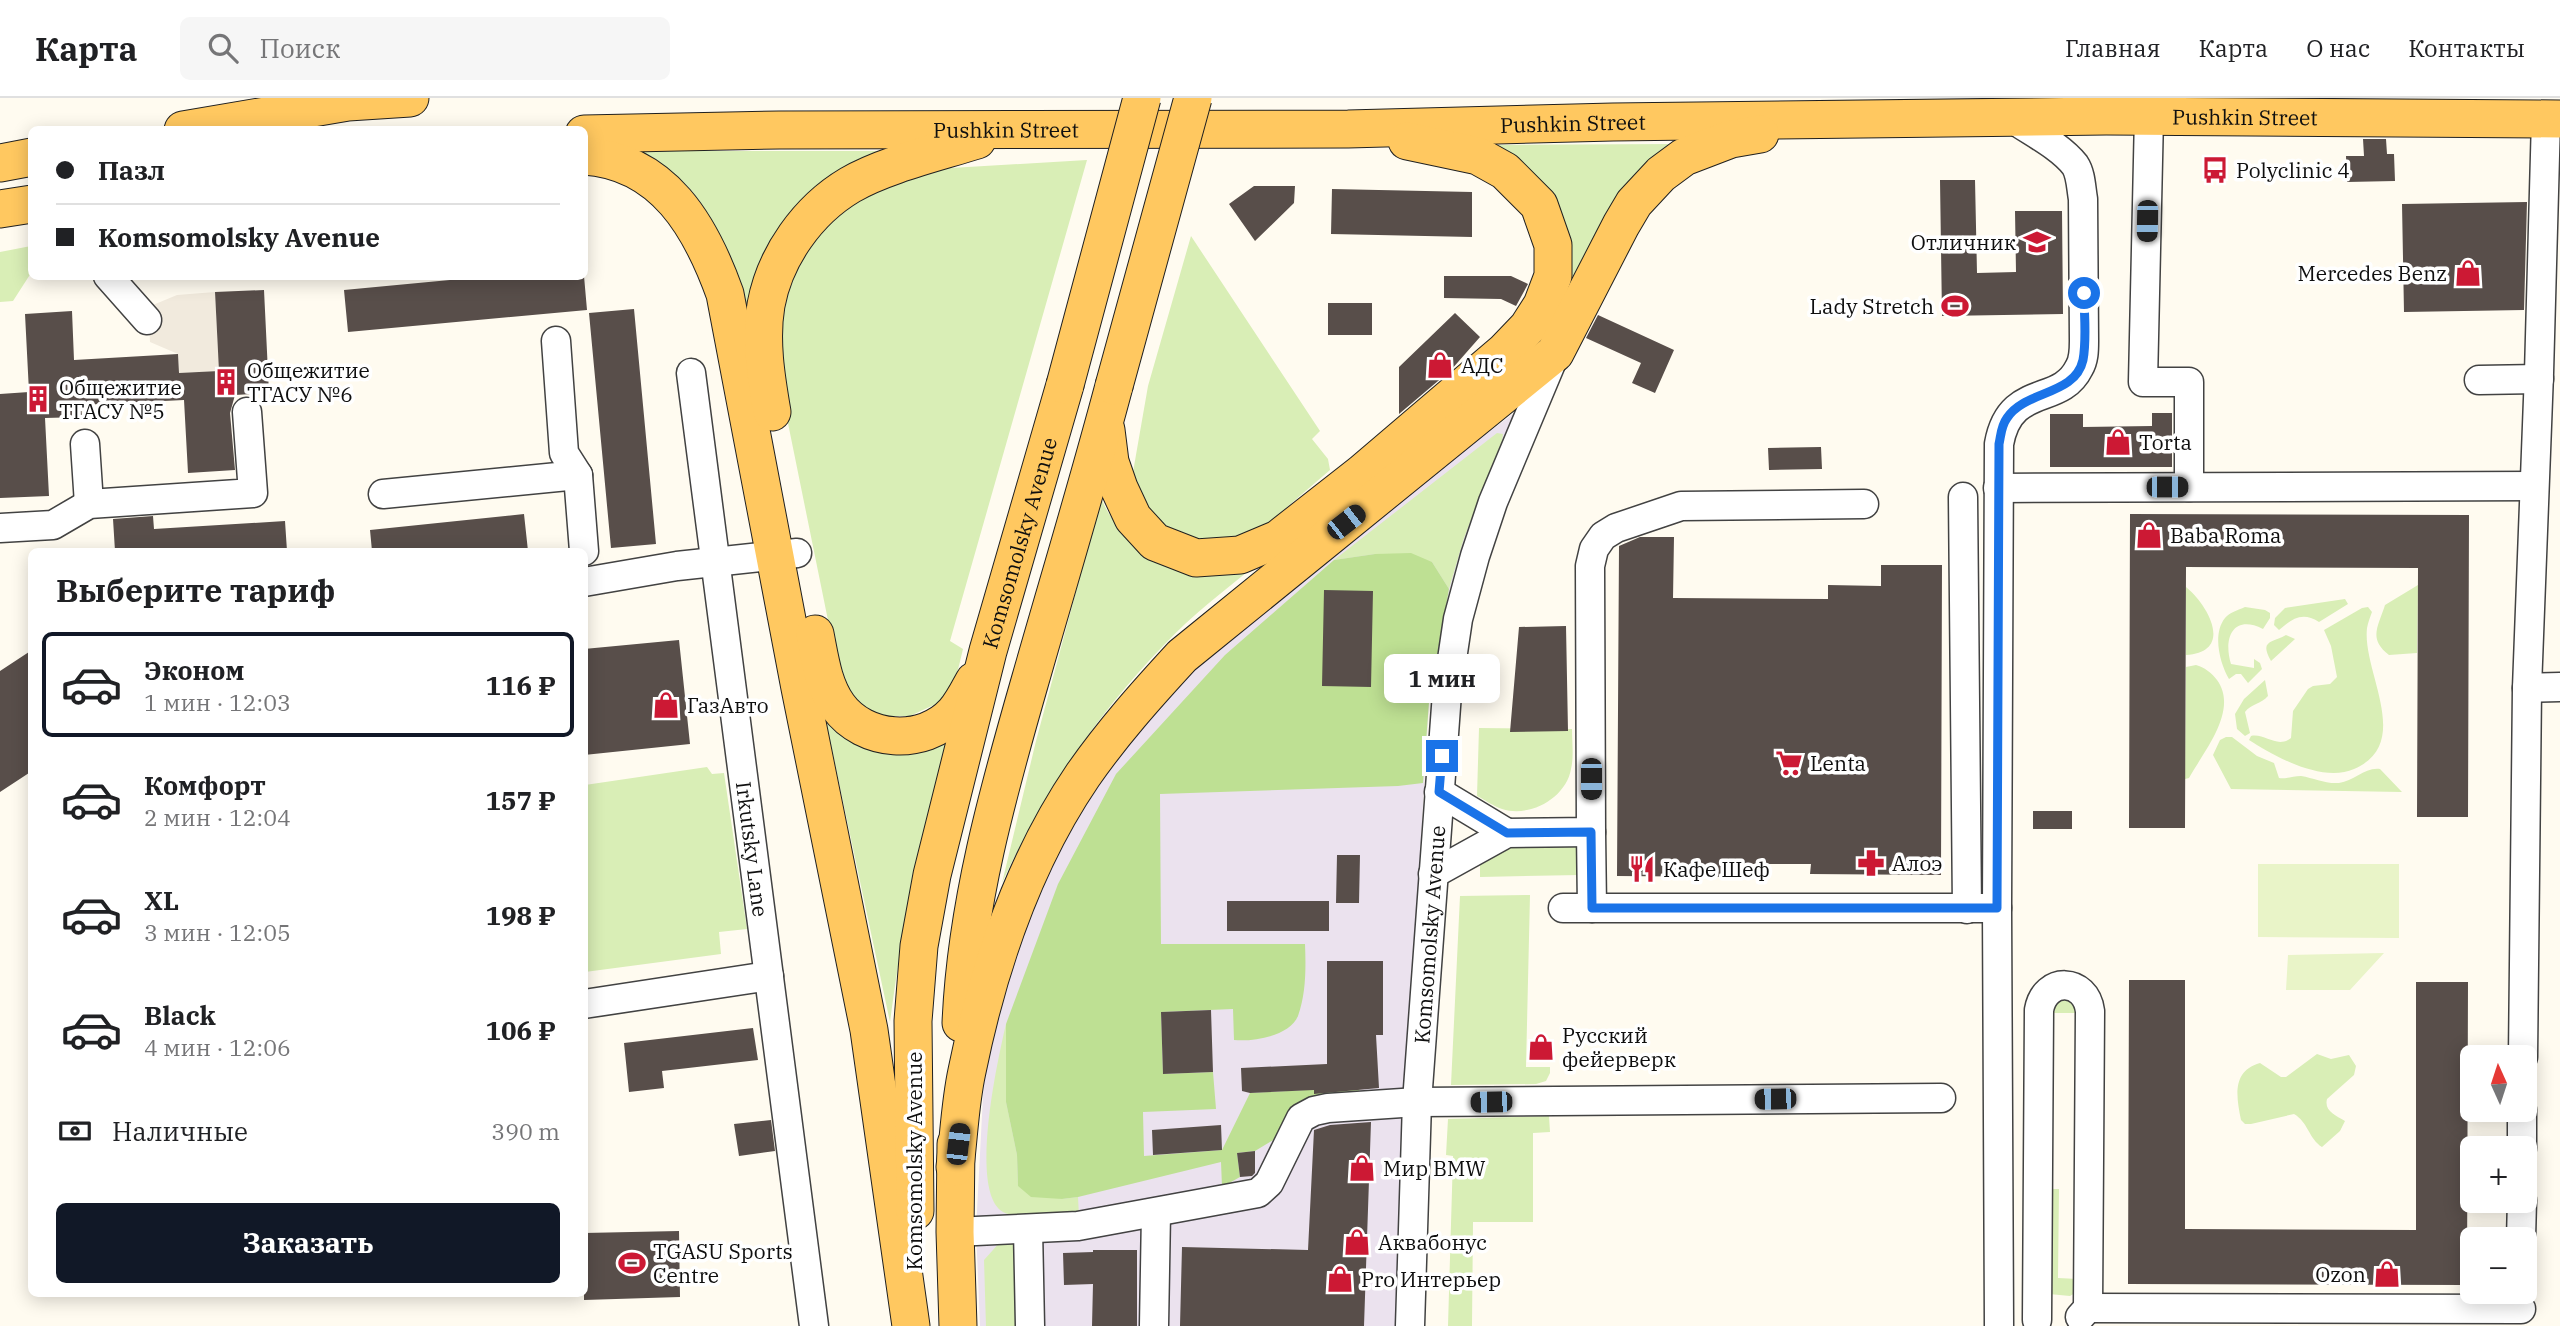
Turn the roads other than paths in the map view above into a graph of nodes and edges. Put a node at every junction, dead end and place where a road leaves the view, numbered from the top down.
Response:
1 (410, 98) edge
2 (1142, 98) edge
3 (1193, 98) edge
4 (2149, 116) junction
5 (2010, 117) junction
6 (1840, 119) junction
7 (2553, 119) edge
8 (207, 126) edge
9 (1007, 129) junction
10 (1348, 129) junction
11 (588, 134) edge
12 (588, 156) edge
13 (28, 158) edge
14 (0, 163) edge
15 (28, 205) edge
16 (0, 209) edge
17 (112, 280) edge
18 (147, 320) dead end
19 (556, 341) dead end
20 (1555, 353) junction
21 (691, 373) dead end
22 (2539, 379) junction
23 (2479, 380) dead end
24 (247, 412) dead end
25 (1105, 422) junction
26 (85, 444) dead end
27 (578, 475) junction
28 (2534, 486) junction
29 (2189, 487) junction
30 (1998, 488) junction
31 (383, 495) dead end
32 (1963, 497) dead end
33 (89, 503) junction
34 (1864, 503) dead end
35 (0, 527) edge
36 (584, 548) edge
37 (786, 554) junction
38 (713, 562) junction
39 (588, 574) edge
40 (988, 651) junction
41 (2560, 687) edge
42 (2527, 688) junction
43 (1439, 792) junction
44 (1591, 832) junction
45 (1507, 833) junction
46 (1433, 874) junction
47 (1563, 908) dead end
48 (1592, 908) junction
49 (1997, 908) junction
50 (1967, 909) junction
51 (769, 976) junction
52 (588, 1003) edge
53 (2522, 1045) edge
54 (1941, 1098) dead end
55 (1417, 1102) junction
56 (955, 1167) junction
57 (1156, 1213) junction
58 (1028, 1229) junction
59 (955, 1232) junction
60 (2521, 1309) edge
61 (2085, 1317) edge
62 (2035, 1323) edge
63 (814, 1326) edge
64 (913, 1326) edge
65 (958, 1326) edge
66 (1030, 1326) edge
67 (1154, 1326) edge
68 (1410, 1326) edge
69 (1999, 1326) edge

1 - 8 main road
2 - 40 main road, Komsomolsky Avenue, bridge
3 - 25 main road, Komsomolsky Avenue, bridge
4 - 5 main road, Pushkin Street
4 - 7 main road, Pushkin Street
4 - 29 street
5 - 6 main road, Pushkin Street
5 - 30 street
6 - 10 main road, Pushkin Street
6 - 20 main road
7 - 22 street
9 - 10 main road, Pushkin Street
9 - 11 main road, Pushkin Street
9 - 37 main road
10 - 25 main road
12 - 37 main road
13 - 14 main road
15 - 16 main road
17 - 18 street
19 - 27 street
20 - 43 street, Komsomolsky Avenue
20 - 56 main road
21 - 38 street, Irkutsky Lane
22 - 23 street
22 - 28 street
24 - 33 street
25 - 56 main road, Komsomolsky Avenue
26 - 33 street
27 - 31 street
27 - 36 street
28 - 29 street
28 - 42 street
29 - 30 street
30 - 49 street
32 - 50 street
33 - 35 street
34 - 44 street
37 - 38 street
37 - 40 main road
37 - 64 main road
38 - 39 street
38 - 51 street, Irkutsky Lane
40 - 64 main road, Komsomolsky Avenue
41 - 42 street
42 - 53 street
43 - 45 street
43 - 46 street, Komsomolsky Avenue
44 - 45 street
44 - 48 street
45 - 46 street
46 - 55 street, Komsomolsky Avenue
47 - 48 street
48 - 50 street
49 - 50 street
49 - 69 street
51 - 52 street
51 - 63 street, Irkutsky Lane
54 - 55 street
55 - 57 street
55 - 68 street, Komsomolsky Avenue
56 - 59 main road, Komsomolsky Avenue
57 - 58 street
57 - 67 street
58 - 59 street
58 - 66 street
59 - 65 main road, Komsomolsky Avenue
60 - 61 street
61 - 62 street
61 - 62 street

